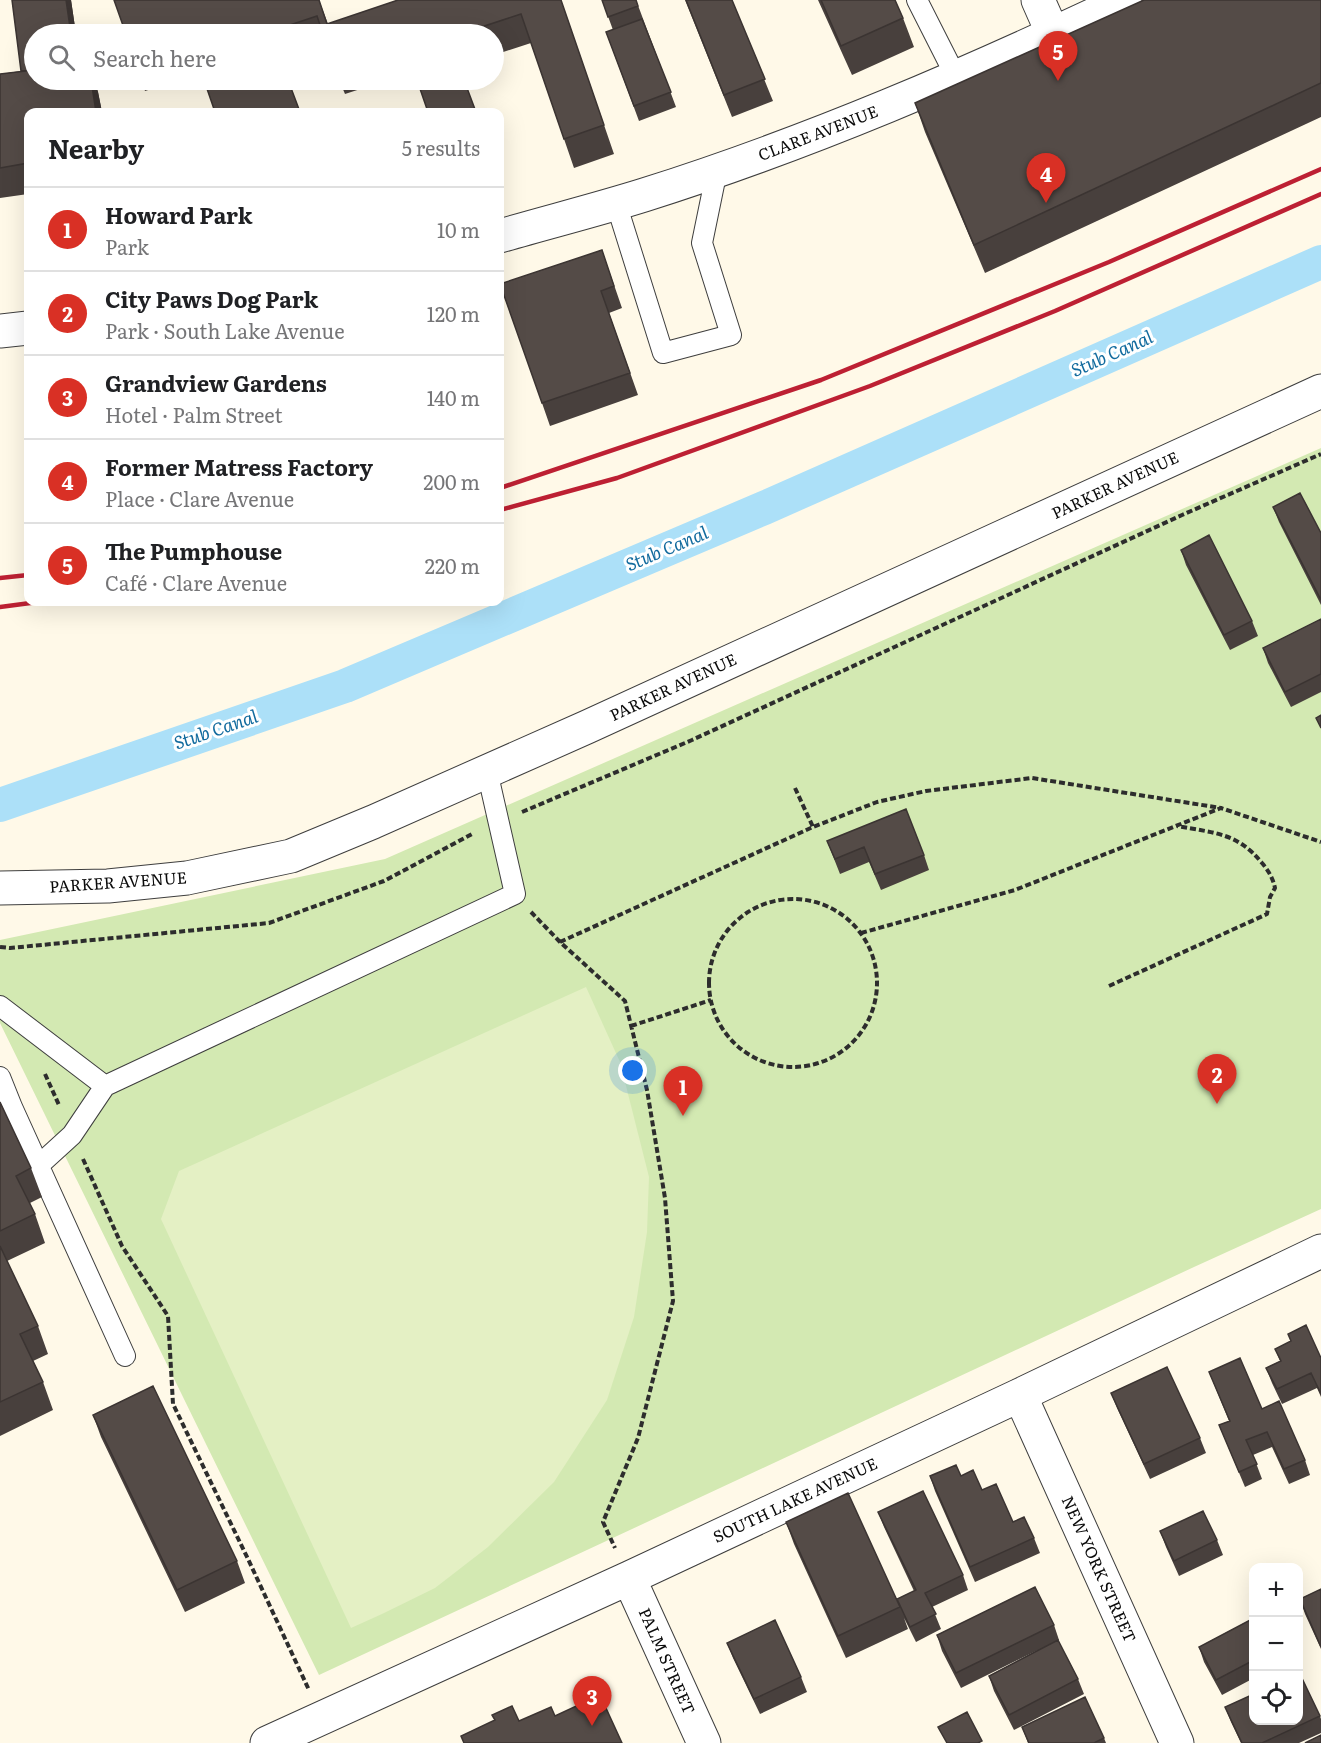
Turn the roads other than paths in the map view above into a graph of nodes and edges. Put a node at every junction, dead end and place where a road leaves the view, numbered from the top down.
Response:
1 (917, 0) edge
2 (1038, 0) edge
3 (1125, 0) edge
4 (1053, 34) junction
5 (956, 77) junction
6 (717, 170) junction
7 (615, 203) junction
8 (504, 235) edge
9 (24, 329) edge
10 (0, 332) edge
11 (1321, 391) edge
12 (487, 771) junction
13 (0, 888) edge
14 (0, 1005) edge
15 (0, 1077) edge
16 (105, 1086) junction
17 (38, 1166) junction
18 (1321, 1251) edge
19 (124, 1356) dead end
20 (1020, 1395) junction
21 (629, 1578) junction
22 (283, 1740) edge
23 (704, 1743) edge
24 (1177, 1743) edge

1 - 5 lane
2 - 4 street
3 - 4 street, CLARE AVENUE
4 - 5 street, CLARE AVENUE
5 - 6 street, CLARE AVENUE
6 - 7 street, CLARE AVENUE
6 - 7 lane
7 - 8 street, CLARE AVENUE
9 - 10 street
11 - 12 street, PARKER AVENUE
12 - 13 street, PARKER AVENUE
12 - 16 lane
14 - 16 lane
15 - 17 lane
16 - 17 lane
17 - 19 lane
18 - 20 street, SOUTH LAKE AVENUE
20 - 21 street, SOUTH LAKE AVENUE
20 - 24 street, NEW YORK STREET
21 - 22 street, SOUTH LAKE AVENUE
21 - 23 street, PALM STREET

